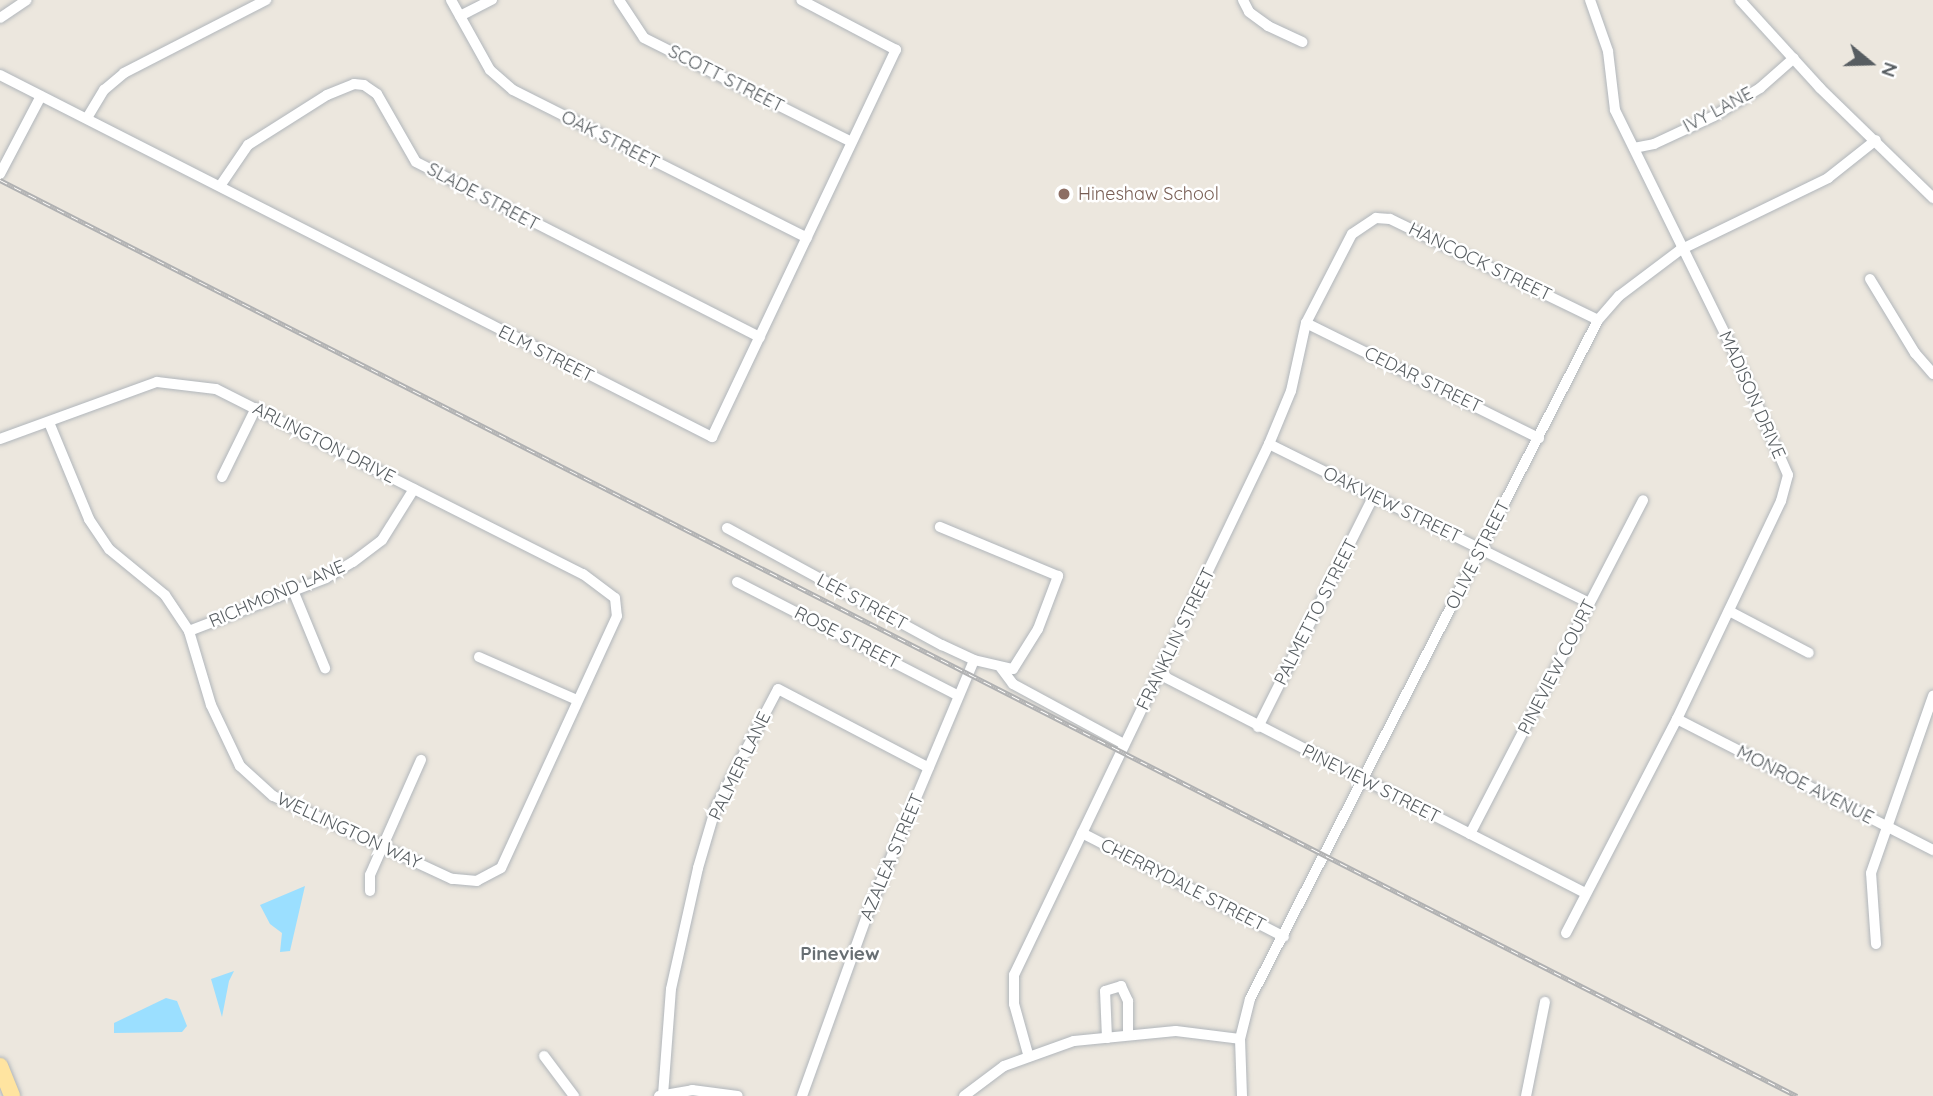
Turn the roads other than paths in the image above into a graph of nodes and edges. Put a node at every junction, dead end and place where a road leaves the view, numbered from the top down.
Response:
1 (27, 0) edge
2 (266, 0) edge
3 (451, 0) edge
4 (492, 0) edge
5 (619, 0) edge
6 (801, 0) edge
7 (1243, 0) edge
8 (1590, 0) edge
9 (1740, 0) edge
10 (460, 16) junction
11 (0, 18) edge
12 (1302, 42) dead end
13 (1794, 58) junction
14 (0, 75) edge
15 (41, 96) junction
16 (87, 118) junction
17 (1876, 140) junction
18 (850, 141) junction
19 (1634, 148) junction
20 (0, 174) edge
21 (220, 186) junction
22 (1933, 198) edge
23 (1362, 227) joint
24 (807, 238) junction
25 (1680, 250) junction
26 (1870, 279) dead end
27 (1598, 320) junction
28 (1306, 323) junction
29 (761, 337) junction
30 (1933, 374) edge
31 (256, 408) junction
32 (50, 425) junction
33 (1539, 438) junction
34 (0, 439) edge
35 (1269, 444) junction
36 (222, 477) dead end
37 (414, 489) junction
38 (1373, 497) junction
39 (1643, 500) dead end
40 (940, 527) dead end
41 (727, 528) dead end
42 (1480, 549) junction
43 (737, 582) dead end
44 (292, 588) junction
45 (1590, 603) junction
46 (1729, 611) junction
47 (617, 617) joint
48 (189, 631) junction
49 (1809, 653) dead end
50 (479, 657) dead end
51 (974, 660) junction
52 (325, 668) dead end
53 (1001, 668) junction
54 (1159, 674) junction
55 (957, 695) junction
56 (1933, 696) edge
57 (578, 700) junction
58 (1677, 719) junction
59 (1929, 721) edge
60 (1258, 727) junction
61 (1124, 744) junction
62 (422, 761) dead end
63 (929, 768) junction
64 (1364, 779) junction
65 (1886, 826) junction
66 (1082, 834) junction
67 (1470, 834) junction
68 (382, 848) junction
69 (1933, 850) edge
70 (370, 891) dead end
71 (1584, 891) junction
72 (1566, 933) dead end
73 (1284, 937) junction
74 (1876, 944) dead end
75 (1545, 1002) dead end
76 (1129, 1033) junction
77 (1107, 1038) junction
78 (1240, 1039) junction
79 (1028, 1054) junction
80 (544, 1056) dead end
81 (0, 1066) edge
82 (661, 1095) edge
83 (12, 1096) edge
84 (574, 1096) edge
85 (738, 1096) edge
86 (802, 1096) edge
87 (964, 1096) edge
88 (1242, 1096) edge
89 (1526, 1096) edge

1 - 11 street
2 - 16 street
3 - 10 street, OAK STREET
4 - 10 street
5 - 18 street, SCOTT STREET
6 - 18 street, ELM STREET
7 - 12 street
8 - 19 street, MADISON DRIVE
9 - 13 street
10 - 24 street, OAK STREET
13 - 17 street
13 - 19 street, IVY LANE
14 - 15 street, ELM STREET
15 - 16 street, ELM STREET
15 - 20 street
16 - 21 street, ELM STREET
17 - 22 street
17 - 25 street, OLIVE STREET
18 - 24 street, ELM STREET
19 - 25 street, MADISON DRIVE
21 - 29 street, SLADE STREET
21 - 29 street, ELM STREET
23 - 27 street, HANCOCK STREET
23 - 28 street, FRANKLIN STREET
24 - 29 street, ELM STREET
25 - 27 street, OLIVE STREET
25 - 46 street, MADISON DRIVE
26 - 30 street
27 - 33 street, OLIVE STREET
28 - 33 street, CEDAR STREET
28 - 35 street, FRANKLIN STREET
31 - 32 street, ARLINGTON DRIVE
31 - 36 street
31 - 37 street, ARLINGTON DRIVE
32 - 34 street, ARLINGTON DRIVE
32 - 48 street, WELLINGTON WAY
33 - 42 street, OLIVE STREET
35 - 38 street, OAKVIEW STREET
35 - 54 street, FRANKLIN STREET
37 - 44 street, RICHMOND LANE
37 - 47 street, ARLINGTON DRIVE
38 - 42 street, OAKVIEW STREET
38 - 60 street, PALMETTO STREET
39 - 45 street, PINEVIEW COURT
40 - 53 street
41 - 51 street, LEE STREET
42 - 45 street, OAKVIEW STREET
42 - 64 street, OLIVE STREET
43 - 55 street, ROSE STREET
44 - 48 street, RICHMOND LANE
44 - 52 street
45 - 67 street, PINEVIEW COURT
46 - 49 street
46 - 58 street, MADISON DRIVE
47 - 57 street, WELLINGTON WAY
48 - 68 street, WELLINGTON WAY
50 - 57 street
51 - 53 street, LEE STREET
51 - 55 street, AZALEA STREET
53 - 61 street, LEE STREET
54 - 60 street, PINEVIEW STREET
54 - 61 street, FRANKLIN STREET
55 - 63 street, AZALEA STREET
56 - 59 street
57 - 68 street, WELLINGTON WAY
58 - 65 street, MONROE AVENUE
58 - 71 street, MADISON DRIVE
59 - 65 street
60 - 64 street, PINEVIEW STREET
61 - 66 street, FRANKLIN STREET
62 - 68 street
63 - 82 street, PALMER LANE
63 - 86 street, AZALEA STREET
64 - 67 street, PINEVIEW STREET
64 - 73 street, OLIVE STREET
65 - 69 street, MONROE AVENUE
65 - 74 street
66 - 73 street, CHERRYDALE STREET
66 - 79 street, FRANKLIN STREET
67 - 71 street, PINEVIEW STREET
68 - 70 street
71 - 72 street, MADISON DRIVE
73 - 78 street, OLIVE STREET
75 - 89 street
76 - 77 street
76 - 77 street
76 - 78 street
77 - 79 street
78 - 88 street, OLIVE STREET
79 - 87 street
80 - 84 street
81 - 83 main road
82 - 85 street

